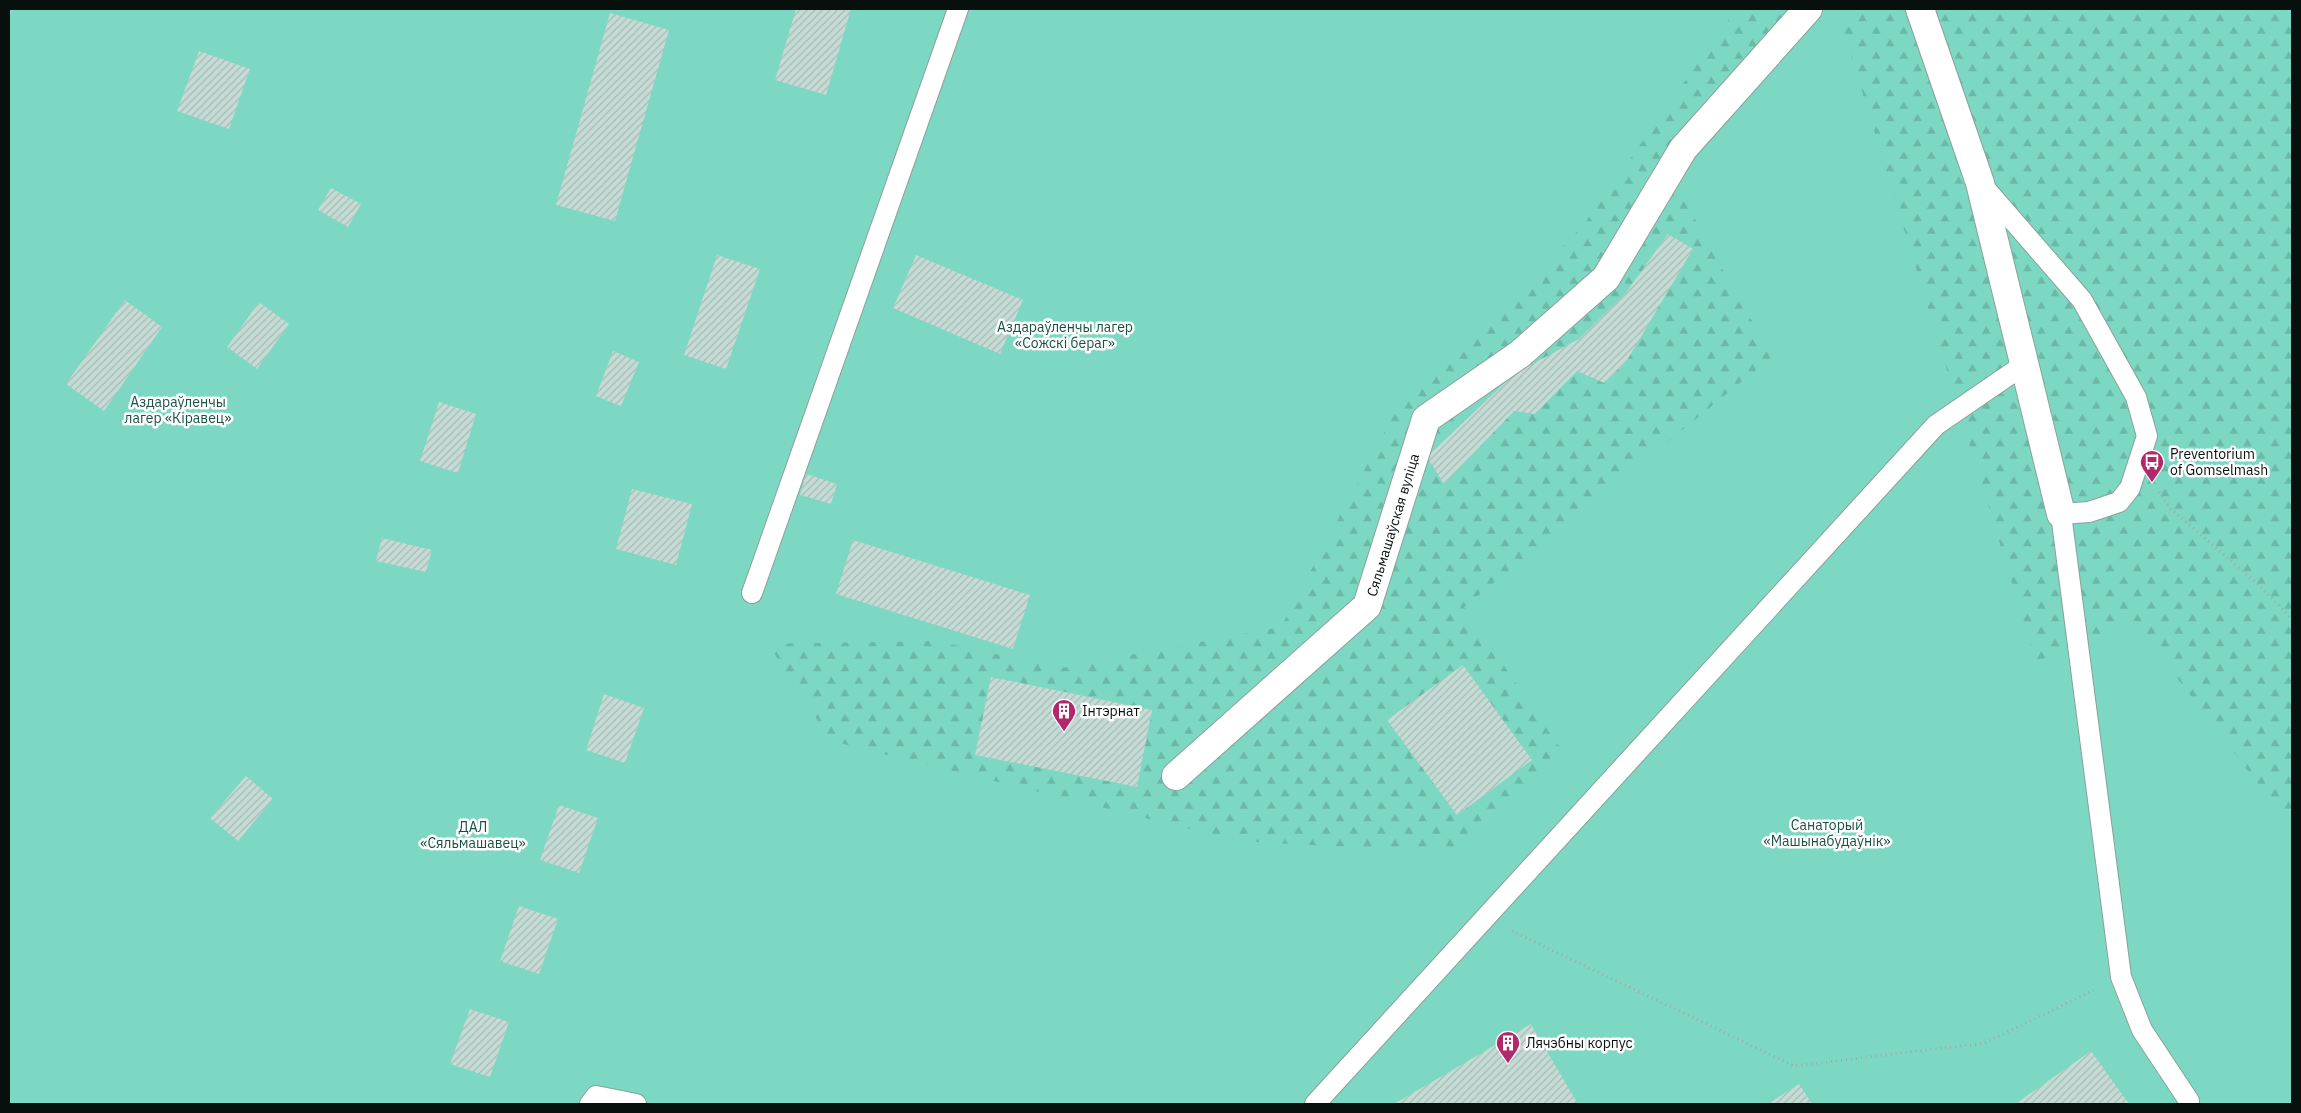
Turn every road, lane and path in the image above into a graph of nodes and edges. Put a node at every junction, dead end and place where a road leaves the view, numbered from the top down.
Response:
1 (958, 9) edge
2 (1808, 9) edge
3 (1920, 9) edge
4 (1980, 183) junction
5 (2025, 364) junction
6 (2157, 490) dead end
7 (2061, 514) junction
8 (752, 593) dead end
9 (2292, 619) edge
10 (1176, 776) dead end
11 (1485, 918) junction
12 (2121, 977) junction
13 (2189, 1102) dead end
14 (590, 1104) edge
15 (636, 1104) edge
16 (1315, 1104) edge

1 - 8 lane
2 - 10 street, Сяльмашаўская вуліца
3 - 4 street
4 - 5 street
4 - 7 lane
5 - 7 street
5 - 11 lane
6 - 9 path
7 - 12 lane
11 - 12 path
11 - 16 lane
12 - 13 lane
14 - 15 lane

